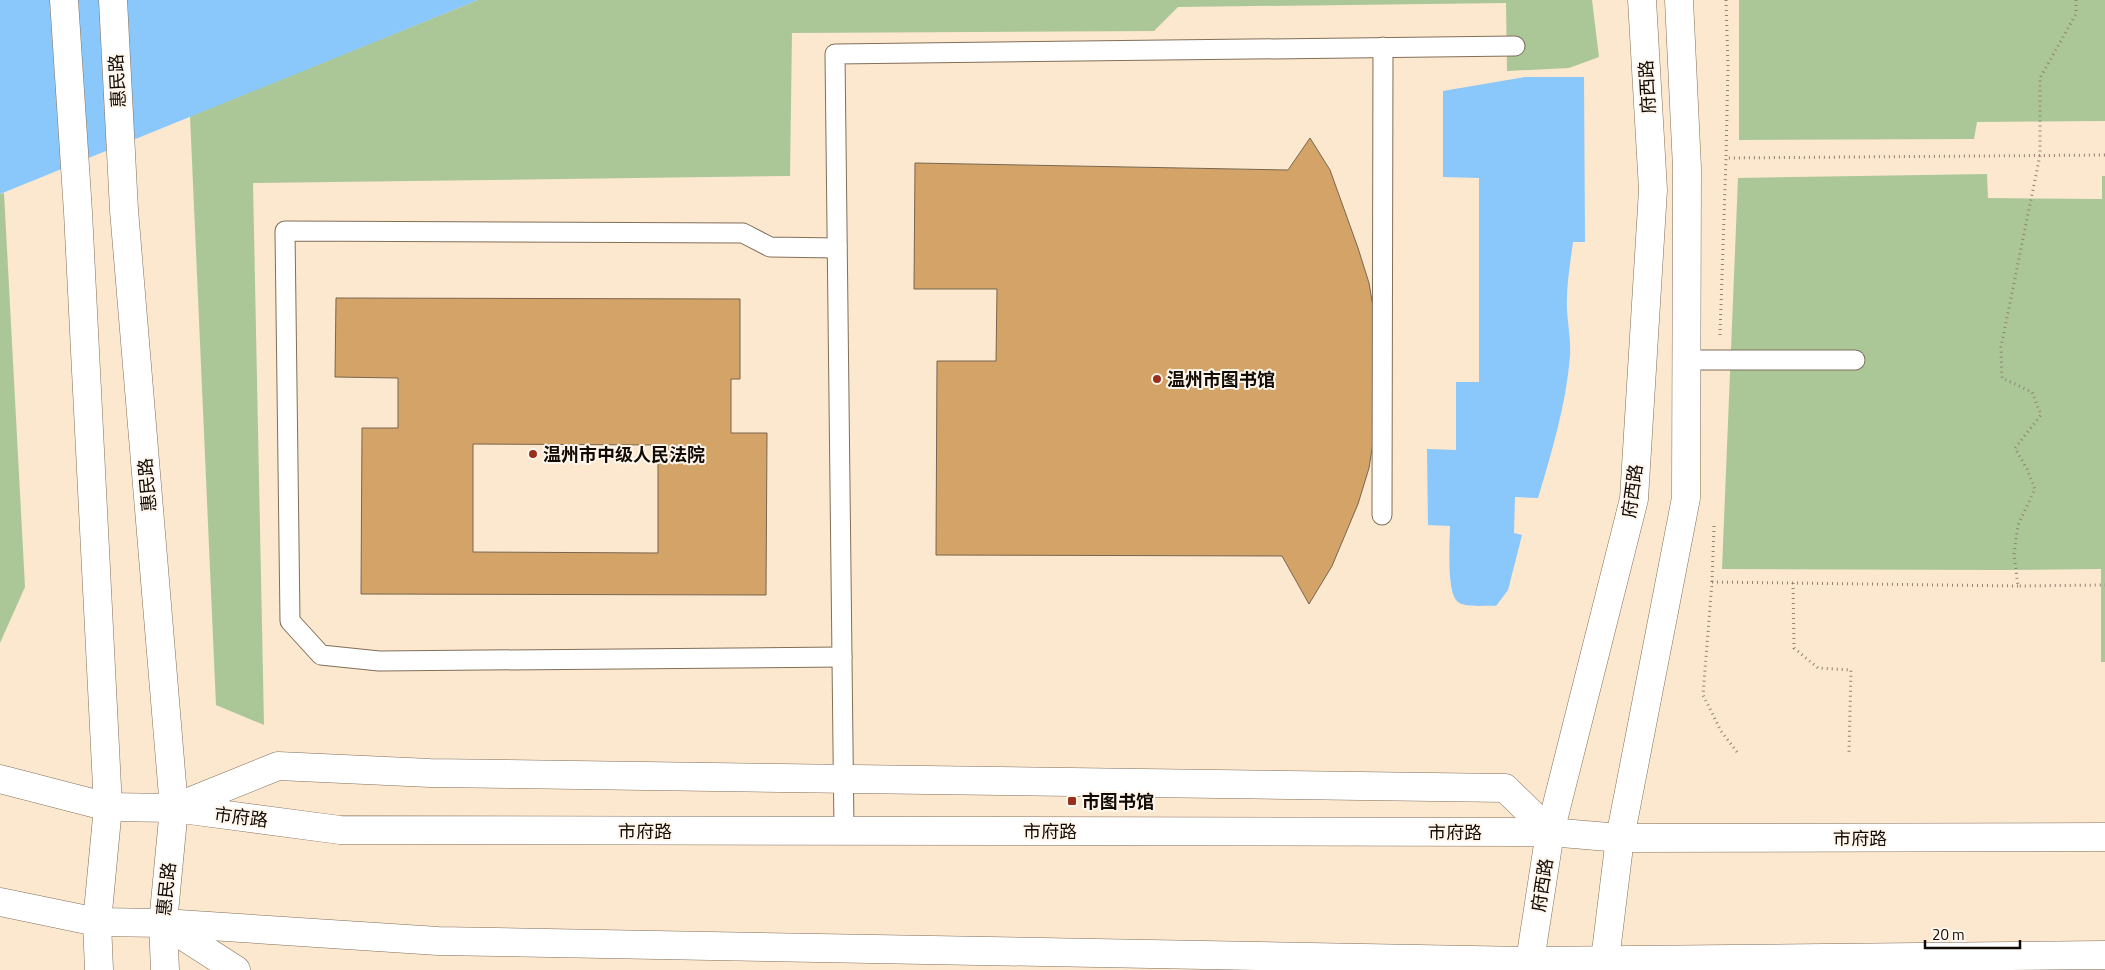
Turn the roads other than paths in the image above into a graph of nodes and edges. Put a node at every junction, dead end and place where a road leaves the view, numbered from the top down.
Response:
1 (64, 0) edge
2 (113, 0) edge
3 (1642, 0) edge
4 (1679, 0) edge
5 (1515, 46) dead end
6 (1383, 47) junction
7 (837, 248) junction
8 (1687, 360) junction
9 (1855, 360) dead end
10 (1382, 515) dead end
11 (842, 657) junction
12 (844, 778) junction
13 (0, 779) edge
14 (108, 807) junction
15 (174, 808) junction
16 (844, 831) junction
17 (1550, 832) junction
18 (2105, 837) edge
19 (1620, 838) junction
20 (0, 902) edge
21 (97, 922) junction
22 (163, 923) junction
23 (2105, 955) edge
24 (1603, 965) edge
25 (1527, 966) edge
26 (99, 970) edge
27 (165, 970) edge
28 (236, 970) edge

1 - 14 main road
2 - 15 main road, 惠民路
3 - 17 main road, 府西路
4 - 8 main road, 府西路
5 - 6 lane
6 - 7 lane
6 - 10 lane
7 - 11 lane
7 - 11 lane
8 - 9 lane
8 - 19 main road, 府西路
11 - 12 lane
12 - 15 main road
12 - 16 lane
12 - 17 main road
13 - 14 main road, 市府路
14 - 15 main road, 市府路
14 - 21 main road
15 - 16 main road, 市府路
15 - 22 main road, 惠民路
16 - 17 main road, 市府路
17 - 19 main road, 市府路
17 - 25 main road, 府西路
18 - 19 main road, 市府路
19 - 24 main road, 府西路
20 - 21 main road
21 - 22 main road
21 - 26 main road
22 - 25 main road
22 - 27 main road, 惠民路
22 - 28 main road
23 - 24 main road
24 - 25 main road

